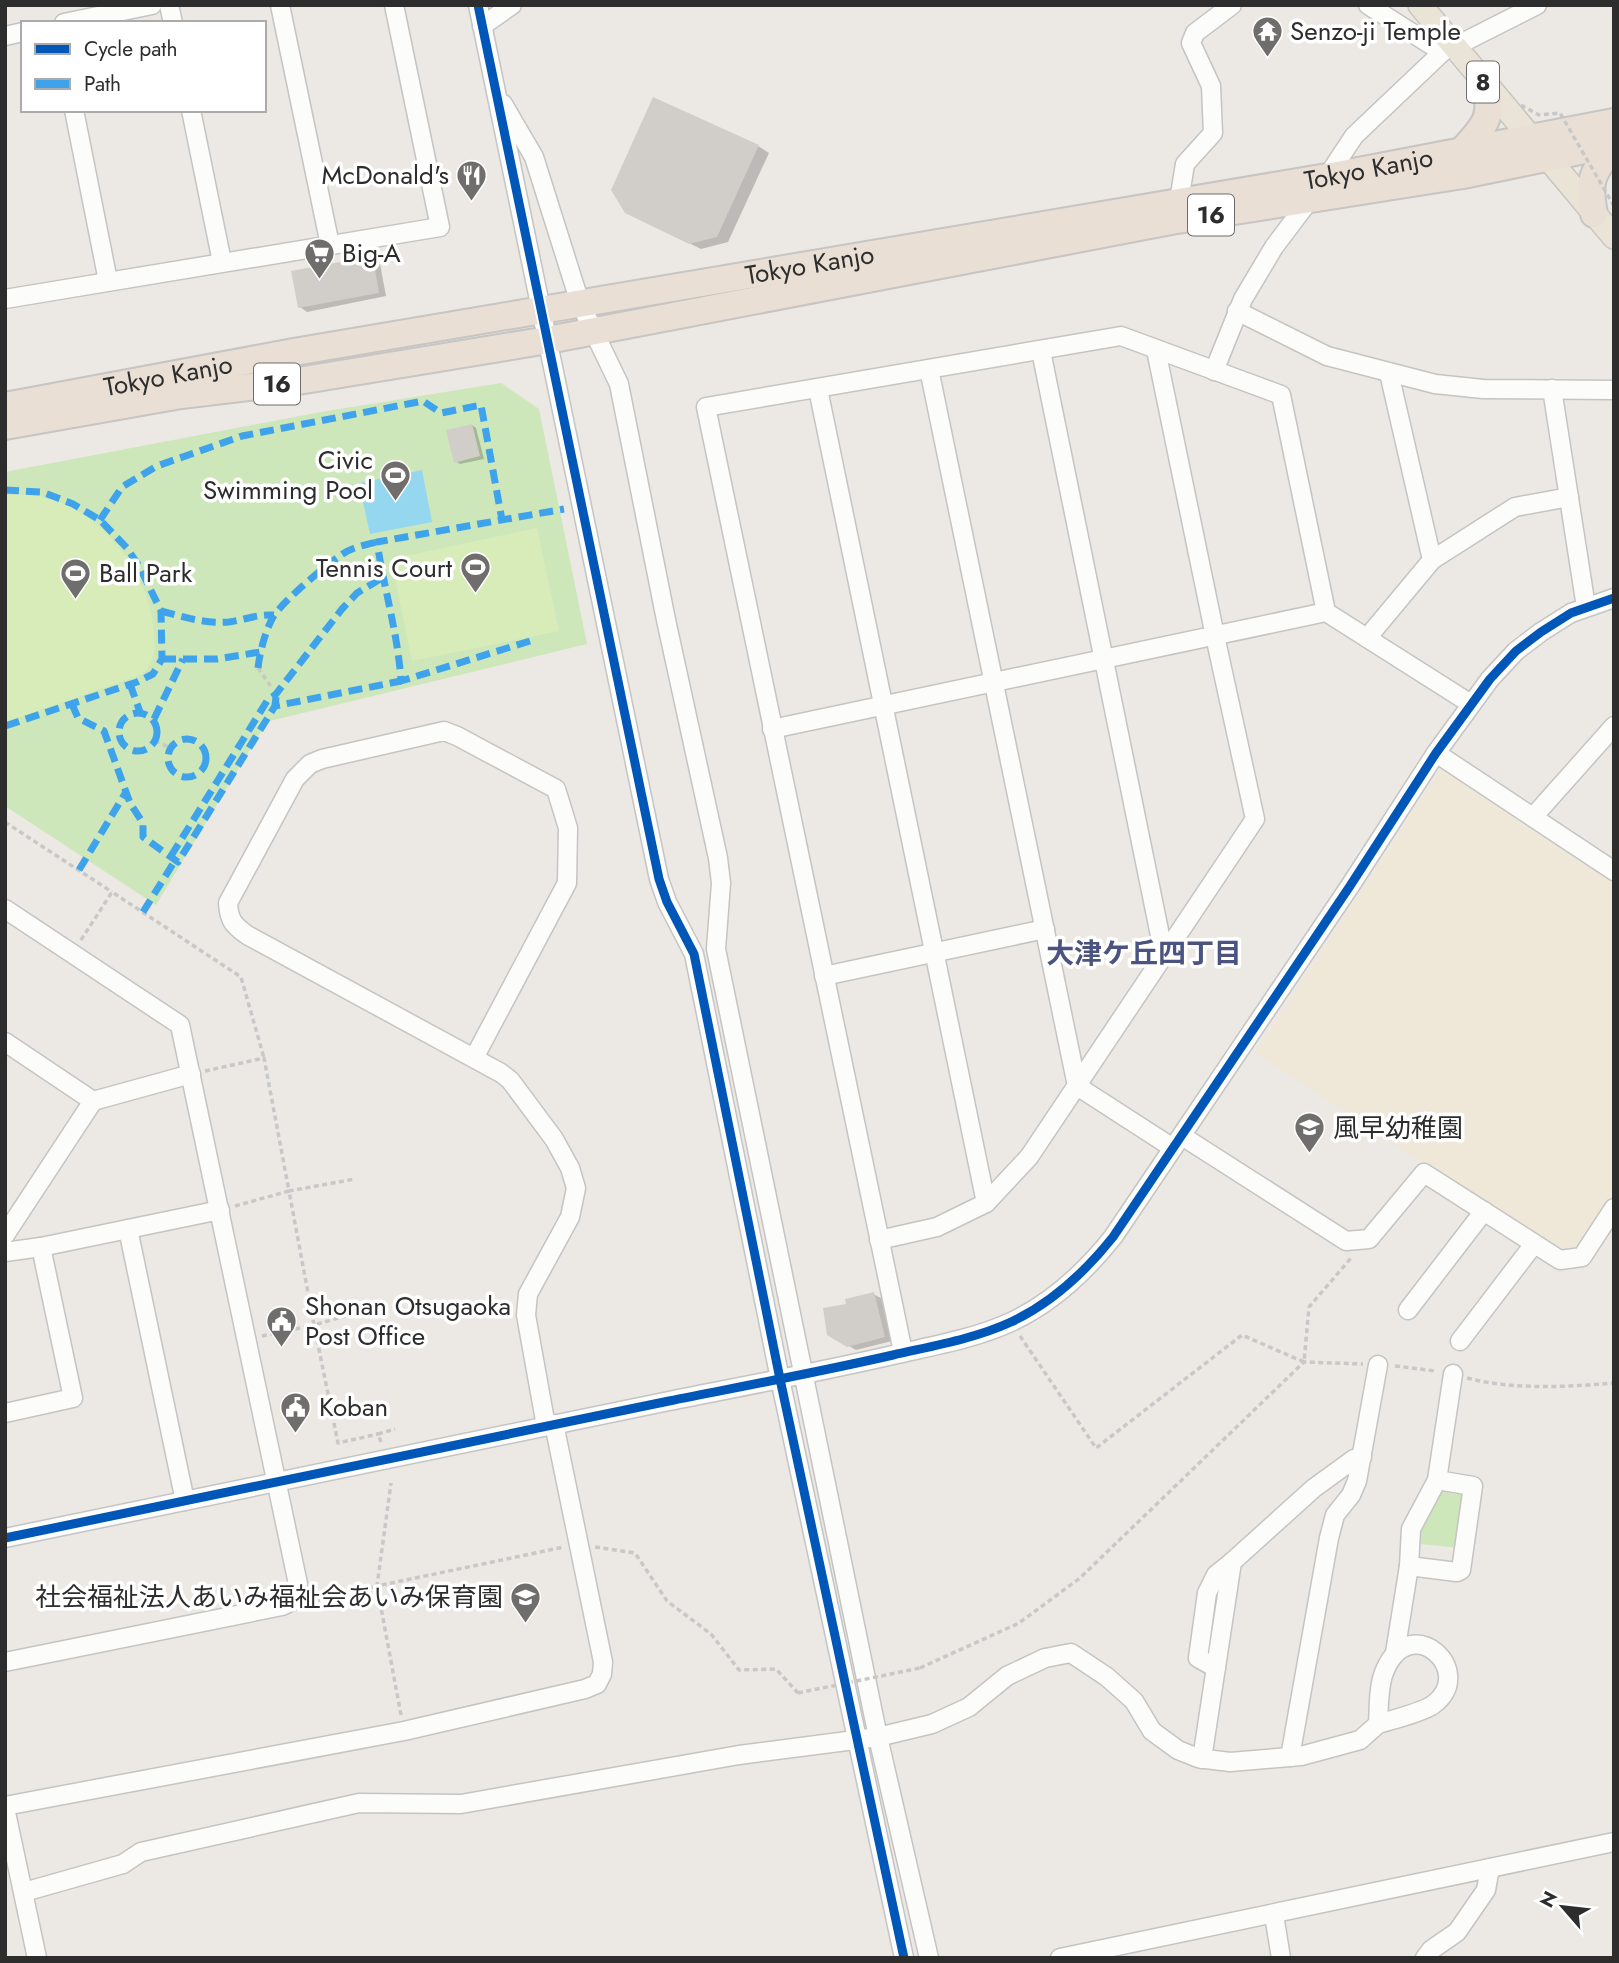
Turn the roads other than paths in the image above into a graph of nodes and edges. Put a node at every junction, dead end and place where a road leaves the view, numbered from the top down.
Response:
1 (152, 5) edge
2 (280, 5) edge
3 (394, 5) edge
4 (478, 5) edge
5 (512, 5) edge
6 (1232, 5) edge
7 (1368, 5) edge
8 (1420, 5) edge
9 (1537, 5) edge
10 (74, 21) edge
11 (482, 26) junction
12 (1450, 47) junction
13 (1483, 82) junction
14 (495, 90) junction
15 (74, 112) edge
16 (191, 112) edge
17 (1614, 122) edge
18 (1614, 144) edge
19 (1540, 148) junction
20 (1460, 153) junction
21 (1319, 187) junction
22 (1179, 201) junction
23 (1604, 210) edge
24 (1614, 237) edge
25 (330, 245) junction
26 (222, 262) junction
27 (108, 281) junction
28 (5, 299) edge
29 (580, 303) junction
30 (541, 310) junction
31 (1237, 312) junction
32 (593, 332) junction
33 (548, 340) junction
34 (1156, 350) junction
35 (1041, 351) junction
36 (929, 369) junction
37 (1214, 371) junction
38 (1390, 373) junction
39 (818, 389) junction
40 (1552, 389) junction
41 (1614, 390) edge
42 (5, 406) edge
43 (5, 426) edge
44 (1569, 497) junction
45 (1432, 560) junction
46 (1612, 600) edge
47 (1586, 607) junction
48 (1326, 612) junction
49 (1215, 636) junction
50 (1367, 638) junction
51 (1102, 660) junction
52 (993, 682) junction
53 (883, 704) junction
54 (1471, 704) junction
55 (1614, 726) edge
56 (772, 729) junction
57 (1436, 753) junction
58 (1532, 817) junction
59 (1614, 871) edge
60 (5, 909) edge
61 (1045, 929) junction
62 (934, 952) junction
63 (1164, 955) junction
64 (824, 976) junction
65 (5, 1042) edge
66 (474, 1058) junction
67 (191, 1074) junction
68 (1077, 1086) junction
69 (93, 1101) junction
70 (1178, 1142) junction
71 (986, 1203) junction
72 (1614, 1209) edge
73 (220, 1210) junction
74 (1484, 1212) junction
75 (128, 1229) junction
76 (5, 1235) edge
77 (879, 1240) junction
78 (1534, 1244) junction
79 (41, 1247) junction
80 (5, 1252) edge
81 (1408, 1310) dead end
82 (1460, 1341) dead end
83 (903, 1352) junction
84 (1378, 1365) road end
85 (1453, 1374) road end
86 (804, 1375) junction
87 (780, 1379) junction
88 (5, 1413) edge
89 (550, 1425) junction
90 (1362, 1457) junction
91 (1437, 1480) junction
92 (276, 1482) junction
93 (1314, 1488) junction
94 (185, 1501) junction
95 (1339, 1508) junction
96 (5, 1538) edge
97 (1409, 1566) junction
98 (1395, 1653) junction
99 (5, 1662) edge
100 (1378, 1724) junction
101 (878, 1737) junction
102 (857, 1740) junction
103 (1290, 1757) junction
104 (1202, 1759) junction
105 (5, 1807) edge
106 (1614, 1842) edge
107 (1490, 1868) junction
108 (24, 1892) junction
109 (1274, 1915) junction
110 (37, 1958) edge
111 (904, 1958) edge
112 (929, 1958) edge
113 (1060, 1958) edge
114 (1282, 1958) edge
115 (1425, 1958) edge

1 - 10 street
2 - 25 street
3 - 25 street
4 - 11 street
5 - 11 street
6 - 22 street
7 - 12 street
8 - 12 main road, 8
9 - 12 street
11 - 14 street
12 - 13 main road, 8
12 - 21 street
13 - 19 main road, 8
13 - 20 highway
14 - 29 street
14 - 30 street
15 - 27 street
16 - 26 street
17 - 19 highway, Tokyo Kanjo / 16
18 - 19 highway, Tokyo Kanjo / 16
18 - 23 highway
19 - 20 highway, Tokyo Kanjo / 16
19 - 21 highway, Tokyo Kanjo / 16
19 - 23 main road, 8
20 - 21 highway, Tokyo Kanjo / 16
21 - 22 highway, Tokyo Kanjo / 16
21 - 31 street
21 - 32 highway, Tokyo Kanjo / 16
22 - 29 highway, Tokyo Kanjo / 16
23 - 24 main road, 8
25 - 26 street
26 - 27 street
27 - 28 street
29 - 30 highway, Tokyo Kanjo / 16
29 - 32 street
30 - 33 street
30 - 42 highway, Tokyo Kanjo / 16
31 - 37 street
31 - 38 street
32 - 33 highway, Tokyo Kanjo / 16
32 - 86 street
33 - 43 highway, Tokyo Kanjo / 16
33 - 87 street
34 - 35 street
34 - 37 street
34 - 49 street
35 - 36 street
35 - 51 street
36 - 39 street
36 - 52 street
37 - 48 street
38 - 40 street
38 - 45 street
39 - 53 street
39 - 56 street
40 - 41 street
40 - 44 street
44 - 45 street
44 - 47 street
45 - 50 street
46 - 47 street
47 - 54 street
48 - 49 street
48 - 50 street
49 - 51 street
49 - 63 street
50 - 54 street
51 - 52 street
51 - 63 street
52 - 53 street
52 - 61 street
53 - 56 street
53 - 62 street
54 - 57 street
55 - 58 street
56 - 64 street
57 - 58 street
57 - 70 street
58 - 59 street
60 - 67 street
61 - 62 street
61 - 68 street
62 - 64 street
62 - 71 street
63 - 68 street
64 - 77 street
65 - 69 street
66 - 66 street
66 - 89 street
67 - 69 street
67 - 73 street
68 - 70 street
68 - 71 street
69 - 76 street
70 - 74 street
70 - 83 street
71 - 77 street
72 - 78 street
73 - 75 street
73 - 92 street
74 - 78 street
74 - 81 street
75 - 79 street
75 - 94 street
77 - 83 street
78 - 82 street
79 - 80 street
79 - 88 street
83 - 86 street
84 - 90 street
85 - 91 street
86 - 87 street
86 - 101 street
87 - 89 street
87 - 102 street
89 - 92 street
89 - 105 street
90 - 93 street
90 - 95 street
91 - 97 street
91 - 97 street
92 - 94 street
92 - 99 street
93 - 95 street
93 - 104 street
94 - 96 street
95 - 103 street
97 - 98 street
98 - 100 street
98 - 100 street
100 - 103 street
101 - 102 street
101 - 104 street
101 - 112 street
102 - 108 street
102 - 111 street
103 - 104 street
105 - 108 street
106 - 107 street
107 - 109 street
107 - 115 street
108 - 110 street
109 - 113 street
109 - 114 street

